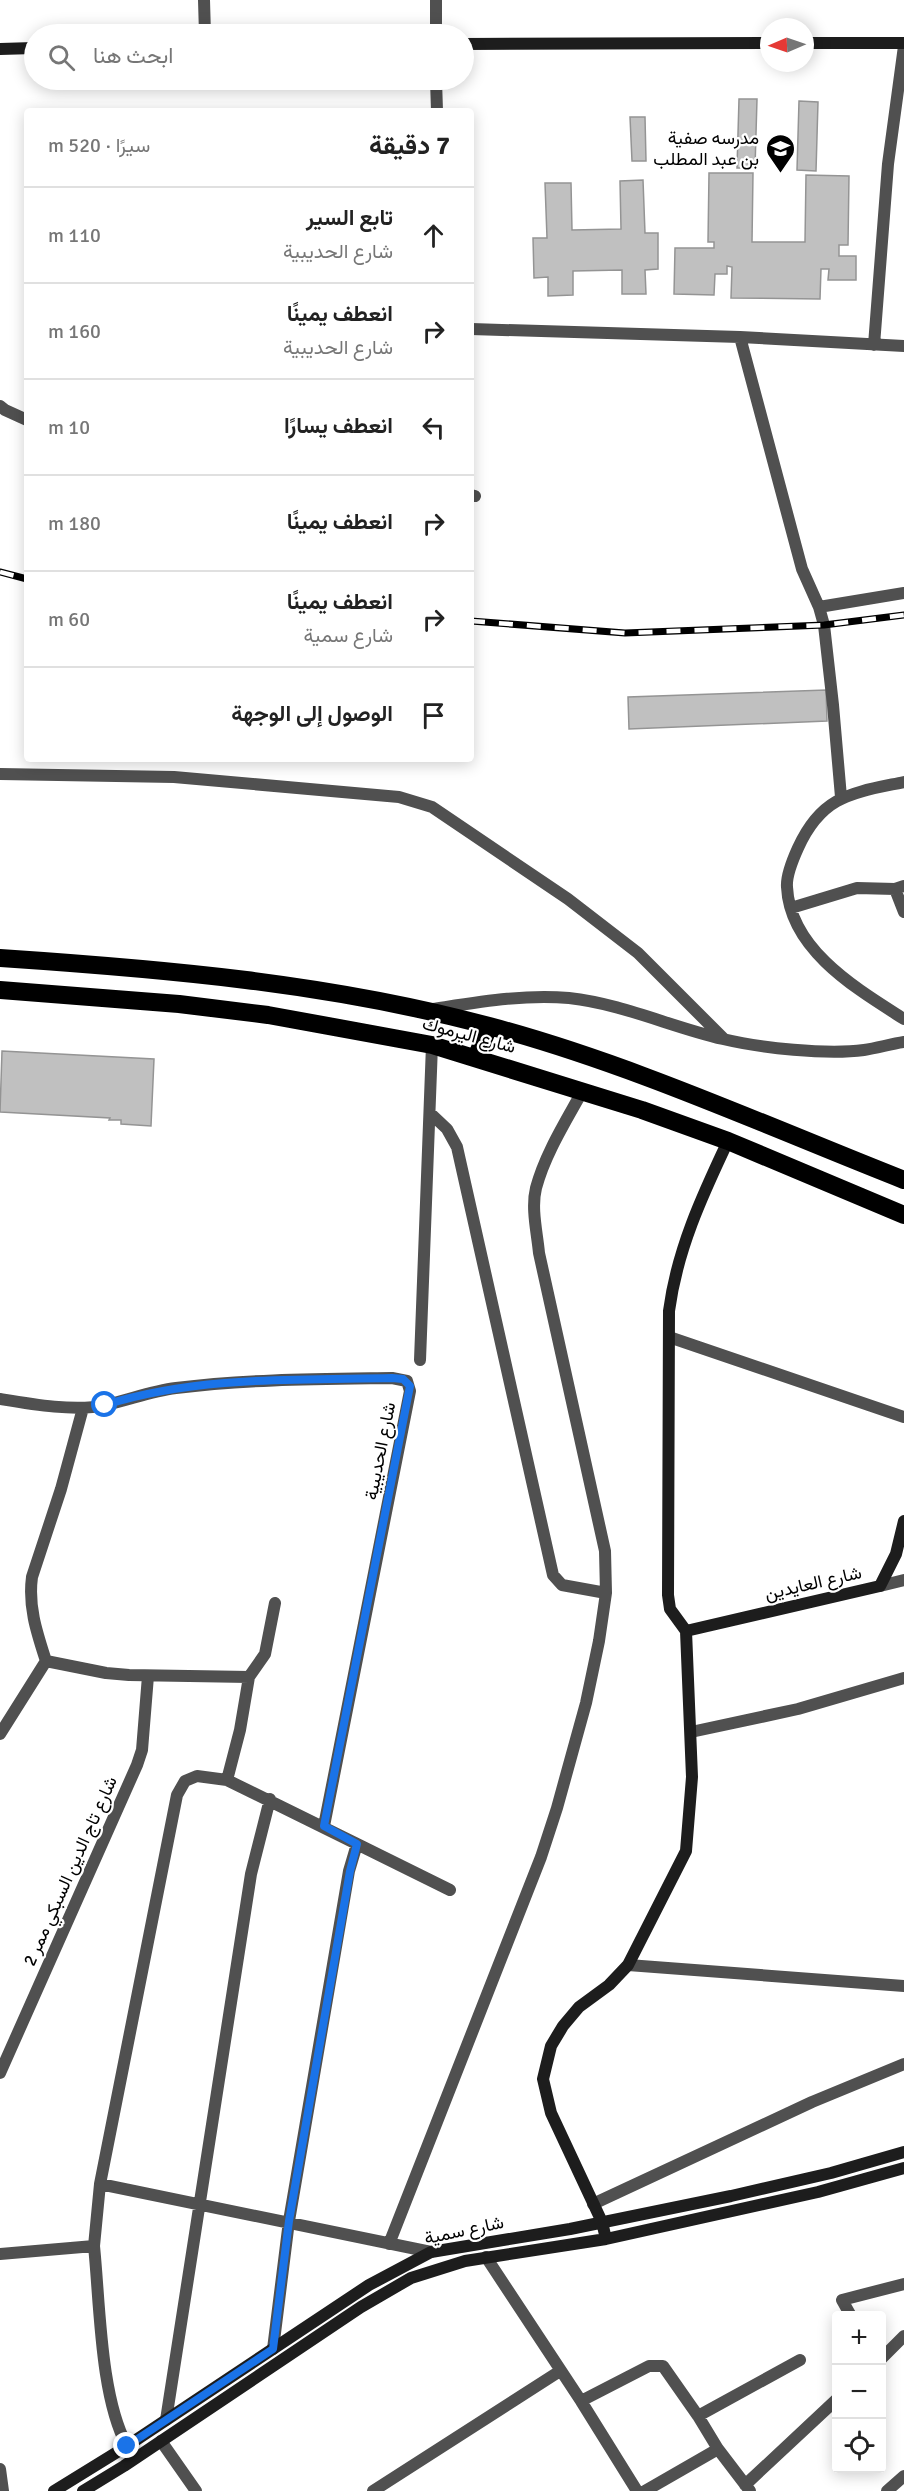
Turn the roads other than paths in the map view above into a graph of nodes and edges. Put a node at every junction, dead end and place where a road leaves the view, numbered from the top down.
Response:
1 (204, 0) edge
2 (436, 0) edge
3 (205, 24) edge
4 (436, 24) edge
5 (760, 43) edge
6 (814, 43) edge
7 (474, 44) edge
8 (904, 44) edge
9 (24, 48) edge
10 (0, 49) edge
11 (436, 90) edge
12 (437, 108) edge
13 (474, 329) edge
14 (740, 337) junction
15 (874, 345) junction
16 (904, 346) edge
17 (0, 406) edge
18 (24, 418) edge
19 (904, 593) edge
20 (819, 607) junction
21 (0, 774) edge
22 (904, 782) edge
23 (841, 797) junction
24 (900, 887) edge
25 (791, 908) junction
26 (904, 912) edge
27 (0, 958) edge
28 (0, 990) edge
29 (424, 1010) junction
30 (904, 1019) edge
31 (489, 1026) junction
32 (724, 1039) junction
33 (904, 1042) edge
34 (432, 1045) junction
35 (476, 1058) junction
36 (583, 1090) junction
37 (430, 1113) junction
38 (728, 1141) junction
39 (904, 1180) edge
40 (904, 1215) edge
41 (669, 1337) junction
42 (420, 1360) dead end
43 (0, 1399) edge
44 (83, 1408) junction
45 (904, 1417) edge
46 (904, 1521) edge
47 (904, 1580) edge
48 (880, 1586) junction
49 (606, 1593) junction
50 (275, 1603) dead end
51 (686, 1631) junction
52 (46, 1661) junction
53 (148, 1676) junction
54 (249, 1677) junction
55 (904, 1678) edge
56 (691, 1732) junction
57 (0, 1734) edge
58 (227, 1780) junction
59 (270, 1799) junction
60 (324, 1826) junction
61 (357, 1844) junction
62 (450, 1890) dead end
63 (628, 1965) junction
64 (904, 1986) edge
65 (904, 2064) edge
66 (0, 2073) edge
67 (904, 2152) edge
68 (904, 2168) edge
69 (100, 2184) junction
70 (199, 2203) junction
71 (593, 2204) junction
72 (289, 2221) junction
73 (602, 2222) junction
74 (606, 2239) junction
75 (389, 2244) junction
76 (94, 2246) junction
77 (431, 2252) junction
78 (0, 2254) edge
79 (486, 2258) junction
80 (904, 2284) edge
81 (848, 2311) edge
82 (904, 2336) edge
83 (273, 2349) junction
84 (886, 2354) edge
85 (800, 2360) dead end
86 (560, 2371) junction
87 (581, 2401) junction
88 (832, 2405) edge
89 (698, 2416) junction
90 (166, 2420) junction
91 (161, 2441) junction
92 (127, 2446) junction
93 (718, 2449) junction
94 (0, 2469) edge
95 (904, 2476) edge
96 (747, 2488) edge
97 (3, 2491) edge
98 (54, 2491) edge
99 (83, 2491) edge
100 (196, 2491) edge
101 (373, 2491) edge
102 (637, 2491) edge
103 (645, 2491) edge
104 (887, 2491) edge

1 - 3 street
2 - 4 street
5 - 7 street
6 - 8 street
8 - 15 street
9 - 10 street
11 - 12 street
13 - 14 street
14 - 15 street
14 - 20 street
15 - 16 street
17 - 18 street
19 - 20 street
20 - 23 street
21 - 32 street
22 - 23 street
23 - 25 street
24 - 25 street
24 - 26 street
25 - 30 street
27 - 29 highway, شارع اليرموك
28 - 34 highway, شارع اليرموك
29 - 31 highway, شارع اليرموك
29 - 32 street
31 - 35 highway
31 - 39 highway, شارع اليرموك
32 - 33 street
34 - 35 highway, شارع اليرموك
34 - 37 street
35 - 36 highway, شارع اليرموك
36 - 38 highway, شارع اليرموك
36 - 49 street
37 - 42 street
37 - 49 street
38 - 40 highway, شارع اليرموك
38 - 41 street
41 - 45 street
41 - 51 street
43 - 44 street, شارع الحديبية
44 - 52 street
44 - 60 street, شارع الحديبية
46 - 48 street, شارع العايدين
47 - 48 street
48 - 51 street, شارع العايدين
49 - 75 street
50 - 54 street
51 - 56 street
52 - 53 street
52 - 57 street
53 - 54 street
53 - 66 street, شارع تاج الدين السبكي ممر 2
54 - 58 street
55 - 56 street
56 - 63 street
58 - 59 street
58 - 69 street
59 - 60 street
59 - 70 street
60 - 61 street
61 - 62 street
61 - 72 street
63 - 64 street
63 - 71 street
65 - 71 street
67 - 73 street, شارع سمية
68 - 74 street, شارع سمية
69 - 70 street
69 - 76 street
70 - 72 street
70 - 90 street
71 - 73 street
72 - 75 street
72 - 83 street
73 - 74 street
73 - 77 street, شارع سمية
74 - 79 street, شارع سمية
75 - 77 street
76 - 78 street
76 - 92 street
77 - 83 street, شارع سمية
79 - 86 street
79 - 91 street, شارع سمية
80 - 81 street
82 - 84 street
83 - 90 street, شارع سمية
85 - 89 street
86 - 87 street
86 - 101 street
87 - 89 street
87 - 102 street
88 - 96 street
89 - 93 street
90 - 92 street, شارع سمية
91 - 99 street, شارع سمية
91 - 100 street
92 - 98 street, شارع سمية
93 - 96 street
93 - 103 street
94 - 97 street
95 - 104 street

